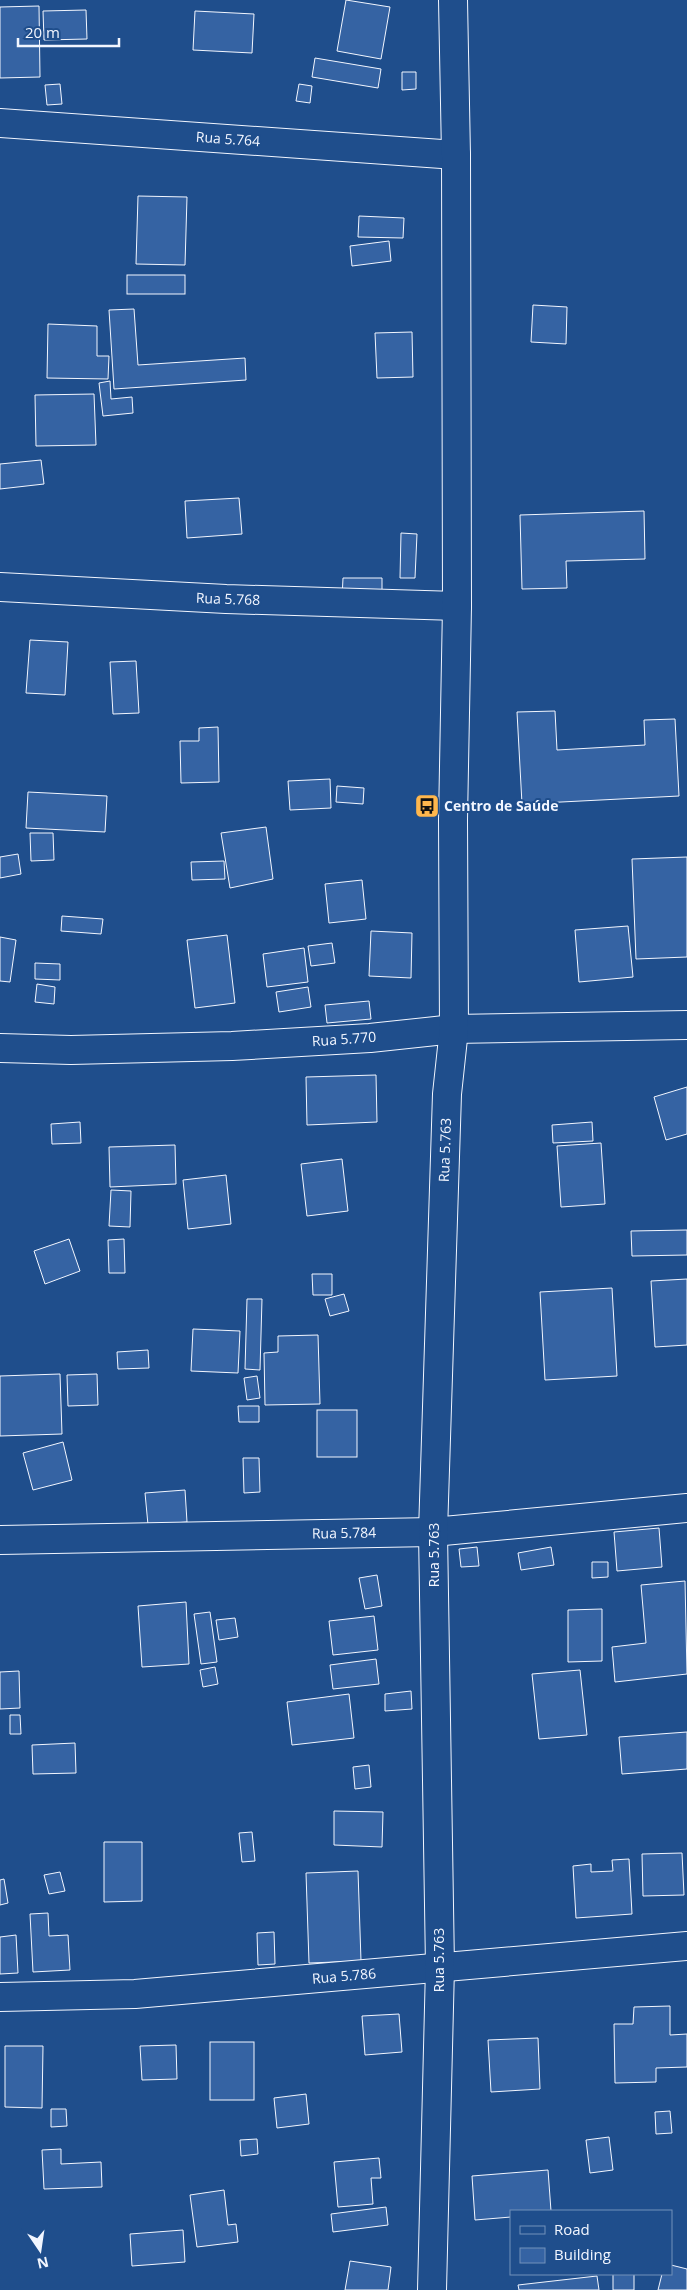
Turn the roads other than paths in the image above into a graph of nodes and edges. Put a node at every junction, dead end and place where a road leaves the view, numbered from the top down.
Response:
1 (453, 0) edge
2 (0, 123) edge
3 (456, 154) junction
4 (0, 587) edge
5 (457, 606) junction
6 (687, 1025) edge
7 (454, 1029) junction
8 (0, 1048) edge
9 (687, 1508) edge
10 (433, 1532) junction
11 (0, 1540) edge
12 (687, 1946) edge
13 (440, 1968) junction
14 (0, 1997) edge
15 (432, 2290) edge

1 - 3 street, Rua 5.763
2 - 3 street, Rua 5.764
3 - 5 street, Rua 5.763
4 - 5 street, Rua 5.768
5 - 7 street, Rua 5.763
6 - 7 street, Rua 5.770
7 - 8 street, Rua 5.770
7 - 10 street, Rua 5.763
9 - 10 street, Rua 5.784
10 - 11 street, Rua 5.784
10 - 13 street, Rua 5.763
12 - 13 street, Rua 5.786
13 - 14 street, Rua 5.786
13 - 15 street, Rua 5.763

